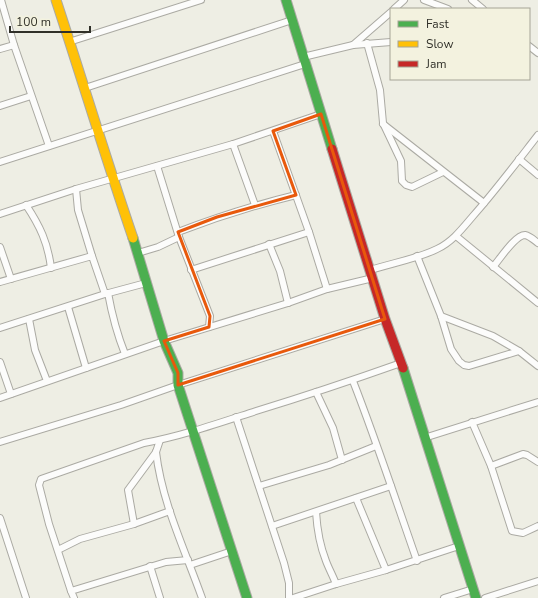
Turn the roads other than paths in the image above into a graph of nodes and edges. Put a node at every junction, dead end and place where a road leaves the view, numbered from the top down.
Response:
1 (1, 0) edge
2 (56, 0) edge
3 (201, 0) edge
4 (286, 0) edge
5 (404, 0) edge
6 (424, 0) edge
7 (472, 0) edge
8 (395, 8) edge
9 (445, 8) edge
10 (482, 8) edge
11 (390, 13) edge
12 (292, 20) junction
13 (69, 42) junction
14 (390, 42) edge
15 (366, 43) junction
16 (353, 44) junction
17 (14, 45) junction
18 (530, 47) edge
19 (0, 49) edge
20 (538, 53) edge
21 (304, 61) junction
22 (85, 88) junction
23 (31, 96) junction
24 (0, 106) edge
25 (320, 114) junction
26 (383, 123) junction
27 (98, 131) junction
28 (273, 131) junction
29 (538, 135) edge
30 (233, 144) junction
31 (49, 146) junction
32 (519, 159) junction
33 (0, 162) edge
34 (157, 166) junction
35 (443, 172) junction
36 (538, 175) edge
37 (112, 178) junction
38 (76, 189) junction
39 (296, 195) junction
40 (484, 203) junction
41 (26, 205) junction
42 (255, 205) junction
43 (0, 214) edge
44 (309, 232) junction
45 (178, 235) junction
46 (456, 236) junction
47 (538, 243) edge
48 (269, 244) junction
49 (0, 247) edge
50 (138, 253) junction
51 (92, 256) junction
52 (418, 256) junction
53 (493, 267) junction
54 (51, 268) junction
55 (191, 270) junction
56 (371, 274) junction
57 (10, 279) junction
58 (0, 282) edge
59 (146, 283) junction
60 (327, 290) junction
61 (107, 294) junction
62 (288, 303) junction
63 (538, 303) edge
64 (68, 307) junction
65 (441, 316) junction
66 (29, 319) junction
67 (385, 319) junction
68 (209, 327) junction
69 (0, 328) edge
70 (164, 341) junction
71 (519, 351) junction
72 (125, 354) junction
73 (0, 362) edge
74 (401, 363) junction
75 (538, 366) edge
76 (86, 368) junction
77 (353, 381) junction
78 (47, 382) junction
79 (178, 385) junction
80 (316, 392) junction
81 (11, 394) junction
82 (0, 398) edge
83 (538, 402) edge
84 (236, 418) junction
85 (472, 422) junction
86 (193, 430) junction
87 (424, 438) junction
88 (160, 440) junction
89 (0, 442) edge
90 (376, 446) junction
91 (156, 452) junction
92 (342, 460) junction
93 (538, 462) edge
94 (491, 466) junction
95 (259, 486) junction
96 (391, 486) junction
97 (356, 498) junction
98 (170, 511) junction
99 (316, 512) junction
100 (0, 518) edge
101 (134, 524) junction
102 (272, 526) junction
103 (538, 526) edge
104 (459, 546) junction
105 (58, 550) junction
106 (232, 551) junction
107 (417, 561) junction
108 (189, 562) junction
109 (150, 566) junction
110 (386, 570) junction
111 (538, 581) edge
112 (336, 584) junction
113 (71, 591) junction
114 (474, 593) edge
115 (26, 598) edge
116 (74, 598) edge
117 (160, 598) edge
118 (202, 598) edge
119 (247, 598) edge
120 (289, 598) edge
121 (293, 598) edge
122 (444, 598) edge
123 (485, 598) edge

1 - 17 street
2 - 13 street
3 - 13 street
4 - 12 street
5 - 8 street
6 - 9 street
7 - 10 street
11 - 16 street
12 - 21 street
12 - 22 street
13 - 22 street
14 - 15 street
15 - 16 street
15 - 26 street
16 - 21 street
17 - 19 street
17 - 23 street
18 - 20 street
21 - 25 street
21 - 27 street
22 - 27 street
23 - 24 street
23 - 31 street
25 - 28 street
25 - 56 street
26 - 35 street
26 - 35 street
27 - 31 street
27 - 37 street
28 - 30 street
28 - 39 street
29 - 32 street
30 - 34 street
30 - 42 street
31 - 33 street
32 - 36 street
32 - 40 street
34 - 37 street
34 - 45 street
35 - 40 street
37 - 38 street
37 - 50 street
38 - 41 street
38 - 51 street
39 - 42 street
39 - 44 street
40 - 46 street
41 - 43 street
41 - 54 street
42 - 45 street
44 - 48 street
44 - 60 street
45 - 50 street
45 - 55 street
46 - 52 street
46 - 53 street
47 - 53 street
48 - 55 street
48 - 62 street
49 - 57 street
50 - 59 street
51 - 54 street
51 - 61 street
52 - 56 street
52 - 65 street
53 - 63 street
54 - 57 street
55 - 68 street
56 - 60 street
56 - 67 street
57 - 58 street
59 - 61 street
59 - 70 street
60 - 62 street
61 - 64 street
61 - 72 street
62 - 68 street
64 - 66 street
64 - 76 street
65 - 71 street
65 - 71 street
66 - 69 street
66 - 78 street
67 - 74 street
67 - 79 street
68 - 70 street
70 - 72 street
70 - 79 street
71 - 75 street
72 - 76 street
73 - 81 street
74 - 77 street
74 - 87 street
76 - 78 street
77 - 80 street
77 - 90 street
78 - 81 street
79 - 86 street
79 - 89 street
80 - 84 street
80 - 92 street
81 - 82 street
83 - 85 street
84 - 86 street
84 - 95 street
85 - 87 street
85 - 94 street
86 - 88 street
86 - 106 street
87 - 104 street
88 - 91 street
88 - 105 street
90 - 92 street
90 - 96 street
91 - 98 street
91 - 101 street
92 - 95 street
93 - 94 street
94 - 103 street
95 - 102 street
96 - 97 street
96 - 107 street
97 - 99 street
97 - 110 street
98 - 101 street
98 - 108 street
99 - 102 street
99 - 112 street
100 - 115 street
101 - 105 street
102 - 120 street
104 - 107 street
104 - 114 street
105 - 113 street
106 - 108 street
106 - 119 street
107 - 110 street
108 - 109 street
108 - 118 street
109 - 113 street
109 - 117 street
110 - 112 street
111 - 123 street
112 - 121 street
113 - 116 street
114 - 122 street

